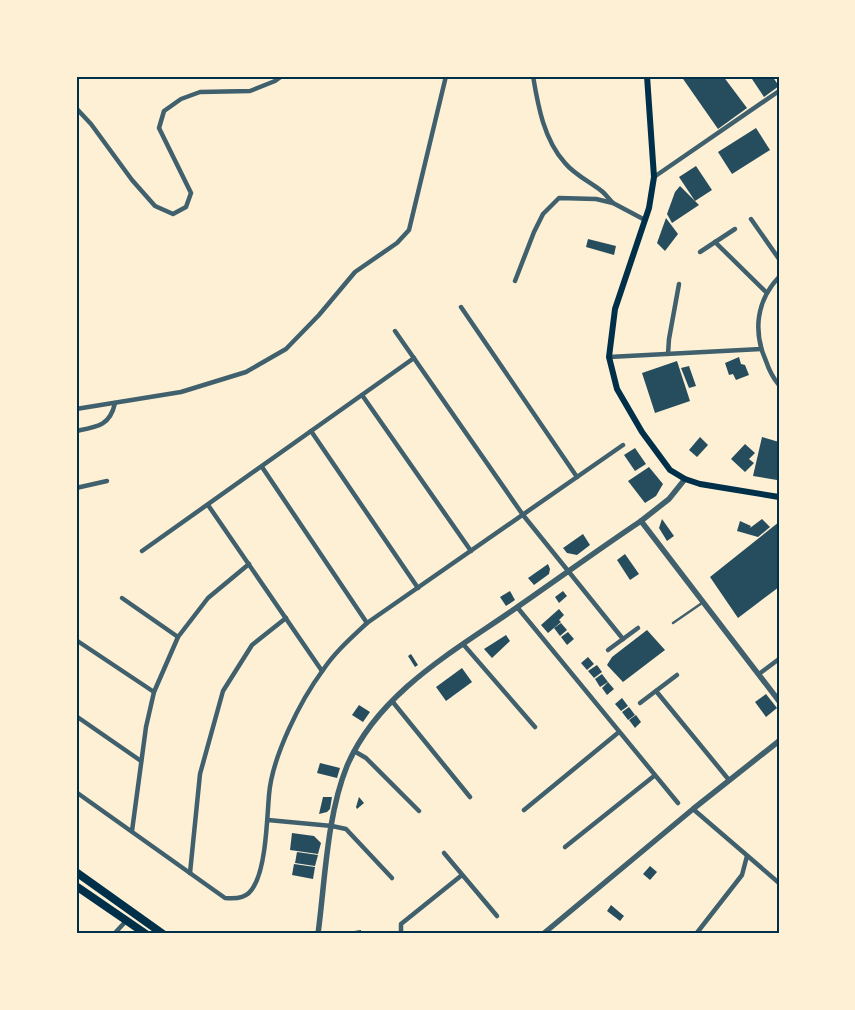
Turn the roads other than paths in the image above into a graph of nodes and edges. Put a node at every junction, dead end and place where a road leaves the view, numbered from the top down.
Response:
1 (282, 76) edge
2 (446, 76) edge
3 (533, 76) edge
4 (647, 76) edge
5 (779, 92) edge
6 (76, 108) edge
7 (654, 177) junction
8 (614, 203) junction
9 (751, 219) dead end
10 (645, 220) junction
11 (735, 229) dead end
12 (715, 242) junction
13 (700, 252) dead end
14 (779, 259) edge
15 (779, 277) edge
16 (515, 281) dead end
17 (678, 284) dead end
18 (767, 293) junction
19 (461, 307) dead end
20 (395, 331) dead end
21 (761, 350) junction
22 (668, 354) junction
23 (609, 357) junction
24 (414, 358) junction
25 (779, 385) edge
26 (362, 395) junction
27 (115, 403) junction
28 (76, 408) edge
29 (76, 431) edge
30 (311, 431) junction
31 (623, 445) dead end
32 (262, 466) junction
33 (577, 477) junction
34 (685, 479) junction
35 (106, 481) dead end
36 (76, 488) edge
37 (779, 497) edge
38 (208, 505) junction
39 (523, 514) junction
40 (641, 521) junction
41 (142, 551) dead end
42 (470, 551) junction
43 (249, 564) junction
44 (567, 571) junction
45 (418, 588) junction
46 (122, 598) dead end
47 (703, 602) junction
48 (517, 608) junction
49 (286, 618) junction
50 (367, 623) junction
51 (673, 623) dead end
52 (638, 628) dead end
53 (178, 637) junction
54 (623, 639) junction
55 (76, 640) edge
56 (464, 644) junction
57 (608, 650) dead end
58 (779, 659) edge
59 (322, 671) junction
60 (759, 674) junction
61 (677, 675) dead end
62 (656, 691) junction
63 (154, 692) junction
64 (779, 700) edge
65 (392, 702) junction
66 (640, 703) dead end
67 (76, 716) edge
68 (535, 727) dead end
69 (619, 732) junction
70 (779, 741) edge
71 (354, 751) junction
72 (141, 761) junction
73 (654, 776) junction
74 (729, 780) junction
75 (76, 792) edge
76 (470, 797) dead end
77 (678, 803) dead end
78 (693, 809) junction
79 (524, 810) dead end
80 (418, 811) dead end
81 (268, 820) junction
82 (332, 826) junction
83 (132, 831) junction
84 (565, 847) dead end
85 (444, 853) dead end
86 (747, 856) junction
87 (76, 872) edge
88 (190, 873) junction
89 (462, 875) junction
90 (392, 878) dead end
91 (779, 883) edge
92 (78, 889) edge
93 (497, 916) dead end
94 (127, 920) junction
95 (114, 934) edge
96 (146, 934) edge
97 (163, 934) edge
98 (318, 934) edge
99 (401, 934) edge
100 (544, 934) edge
101 (696, 934) edge

1 - 6 street
2 - 27 street
3 - 8 street
4 - 7 main road
5 - 7 street
7 - 10 main road
8 - 10 street
8 - 16 street
9 - 14 street
10 - 23 main road
11 - 12 street
12 - 13 street
12 - 18 street
15 - 18 street
17 - 22 street
18 - 21 street
19 - 33 street
20 - 24 street
21 - 22 street
21 - 25 street
22 - 23 street
23 - 34 main road
24 - 26 street
24 - 39 street
26 - 30 street
26 - 42 street
27 - 28 street
27 - 29 street
30 - 32 street
30 - 45 street
31 - 33 street
32 - 38 street
32 - 50 street
33 - 39 street
34 - 37 main road
34 - 40 street
35 - 36 street
38 - 41 street
38 - 43 street
39 - 42 street
39 - 44 street
40 - 44 street
40 - 47 street
42 - 45 street
43 - 49 street
43 - 53 street
44 - 48 street
44 - 54 street
45 - 50 street
46 - 53 street
47 - 51 lane
47 - 60 street
48 - 56 street
48 - 69 street
49 - 59 street
49 - 88 street
50 - 59 street
52 - 54 street
53 - 63 street
54 - 57 street
55 - 63 street
56 - 65 street
56 - 68 street
58 - 60 street
59 - 81 street
60 - 64 street
61 - 62 street
62 - 66 street
62 - 74 street
63 - 72 street
65 - 71 street
65 - 76 street
67 - 72 street
69 - 73 street
69 - 79 street
70 - 74 street
71 - 80 street
71 - 82 street
72 - 83 street
73 - 77 street
73 - 84 street
74 - 78 street
75 - 83 street
78 - 86 street
78 - 100 street
81 - 82 street
81 - 88 street
82 - 90 street
82 - 98 street
83 - 88 street
85 - 89 street
86 - 91 street
86 - 101 street
87 - 97 highway
89 - 93 street
89 - 99 street
92 - 94 highway
94 - 95 street
94 - 96 highway

